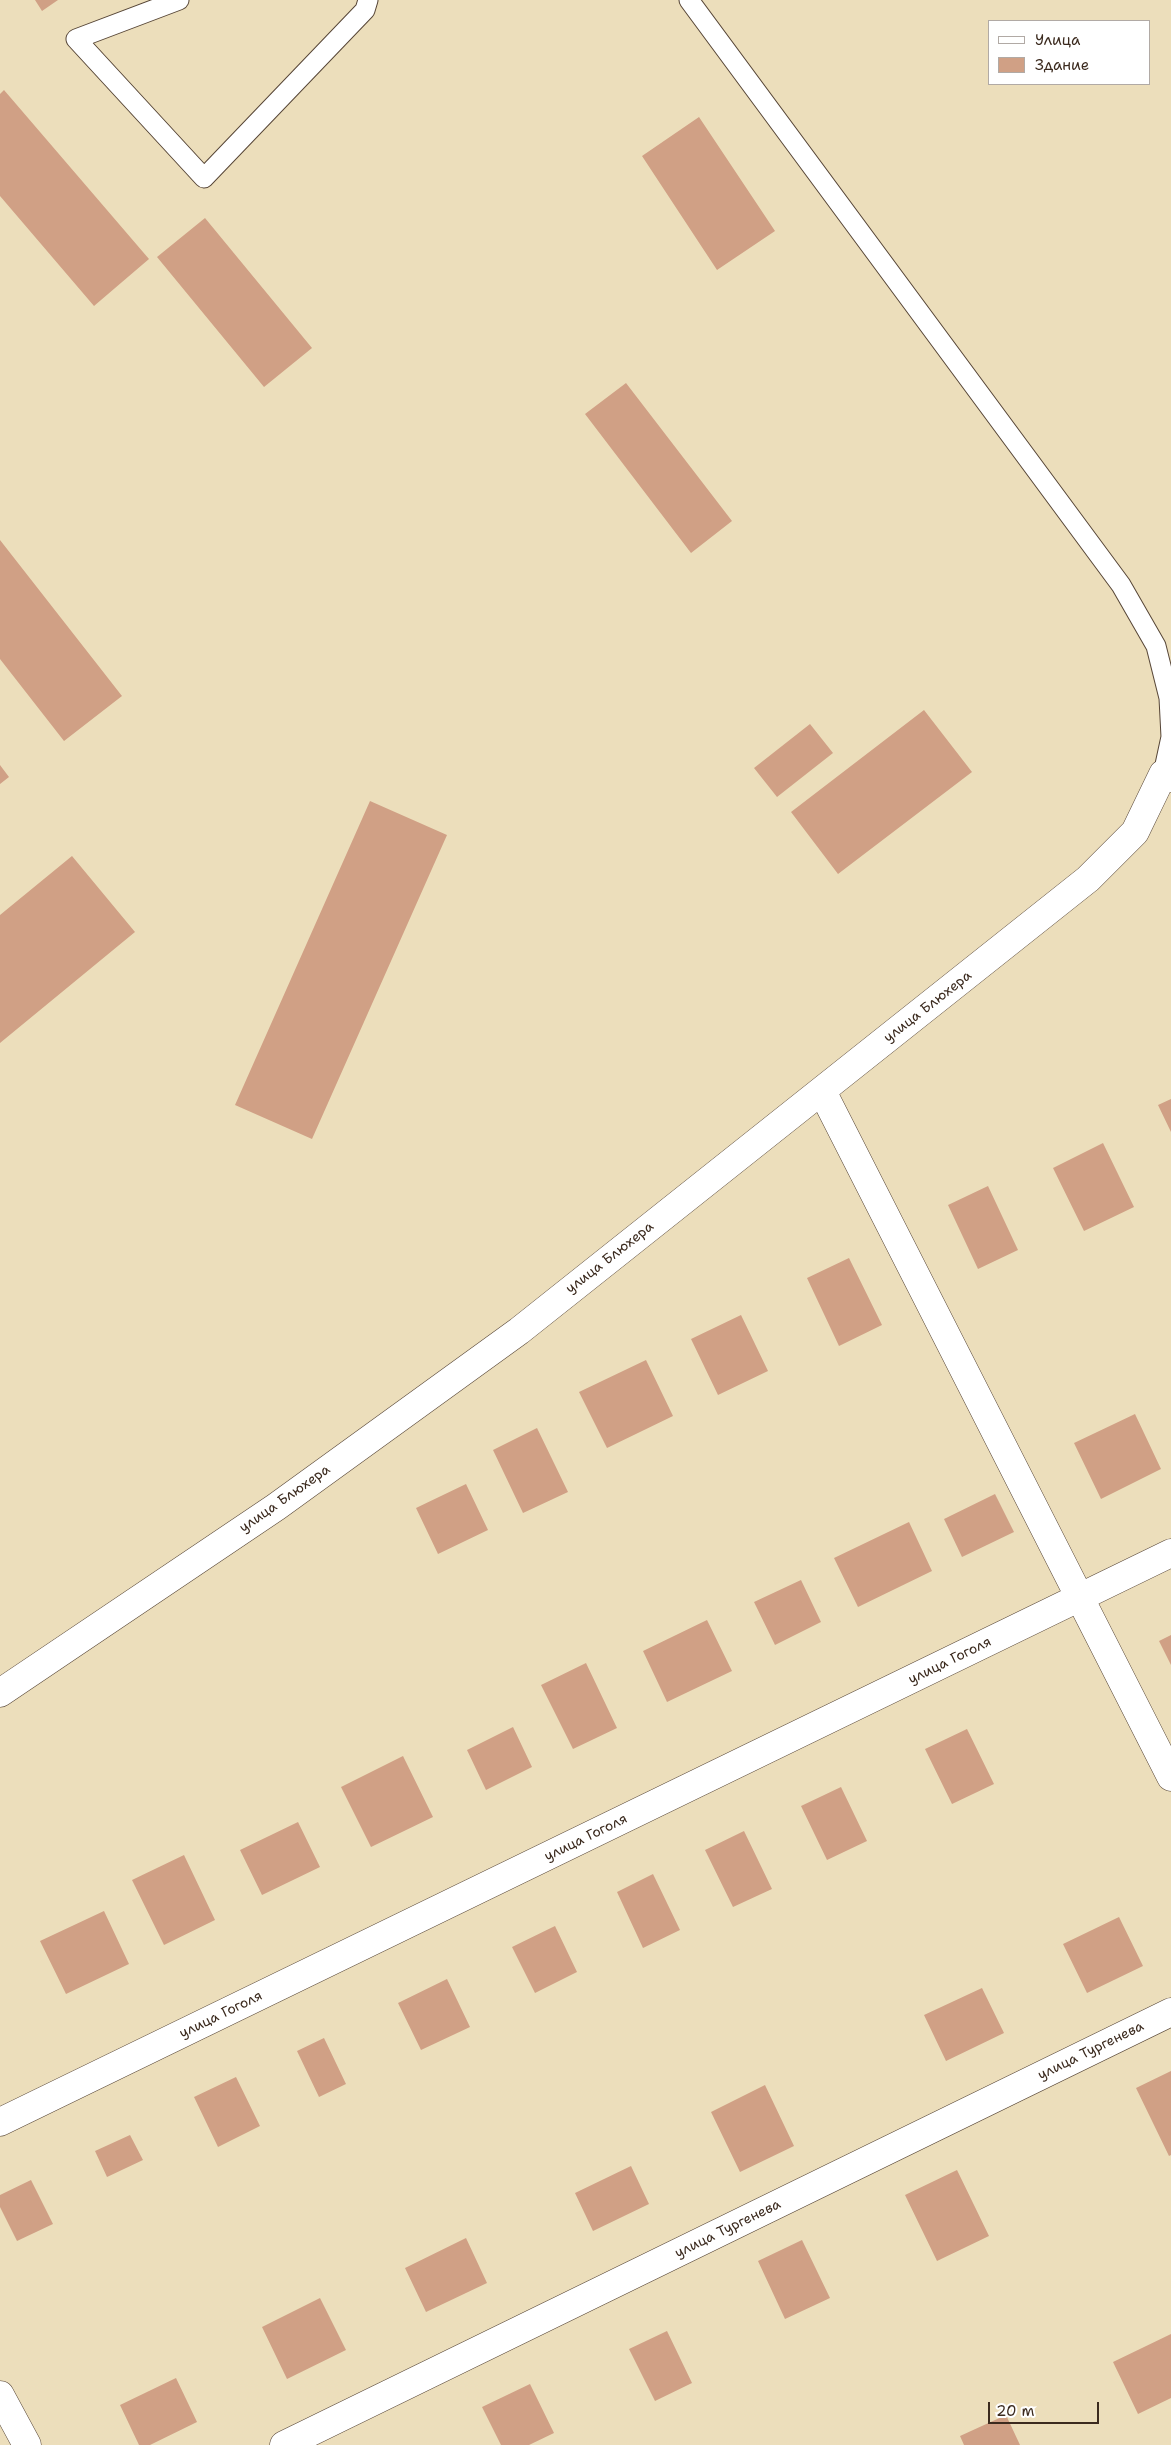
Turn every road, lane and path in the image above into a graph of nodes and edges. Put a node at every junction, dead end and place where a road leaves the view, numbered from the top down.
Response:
1 (178, 0) edge
2 (368, 0) edge
3 (689, 0) edge
4 (1171, 737) edge
5 (1167, 776) edge
6 (822, 1091) junction
7 (1171, 1553) edge
8 (1081, 1598) junction
9 (0, 1693) edge
10 (1171, 1777) edge
11 (1171, 2012) edge
12 (0, 2122) edge
13 (0, 2395) edge
14 (27, 2445) edge
15 (284, 2445) edge

1 - 2 lane
3 - 4 lane
4 - 5 lane
5 - 6 street, улица Блюхера
6 - 8 street
6 - 9 street, улица Блюхера
7 - 8 street, улица Гоголя
8 - 10 street
8 - 12 street, улица Гоголя
11 - 15 street, улица Тургенева
13 - 14 street

